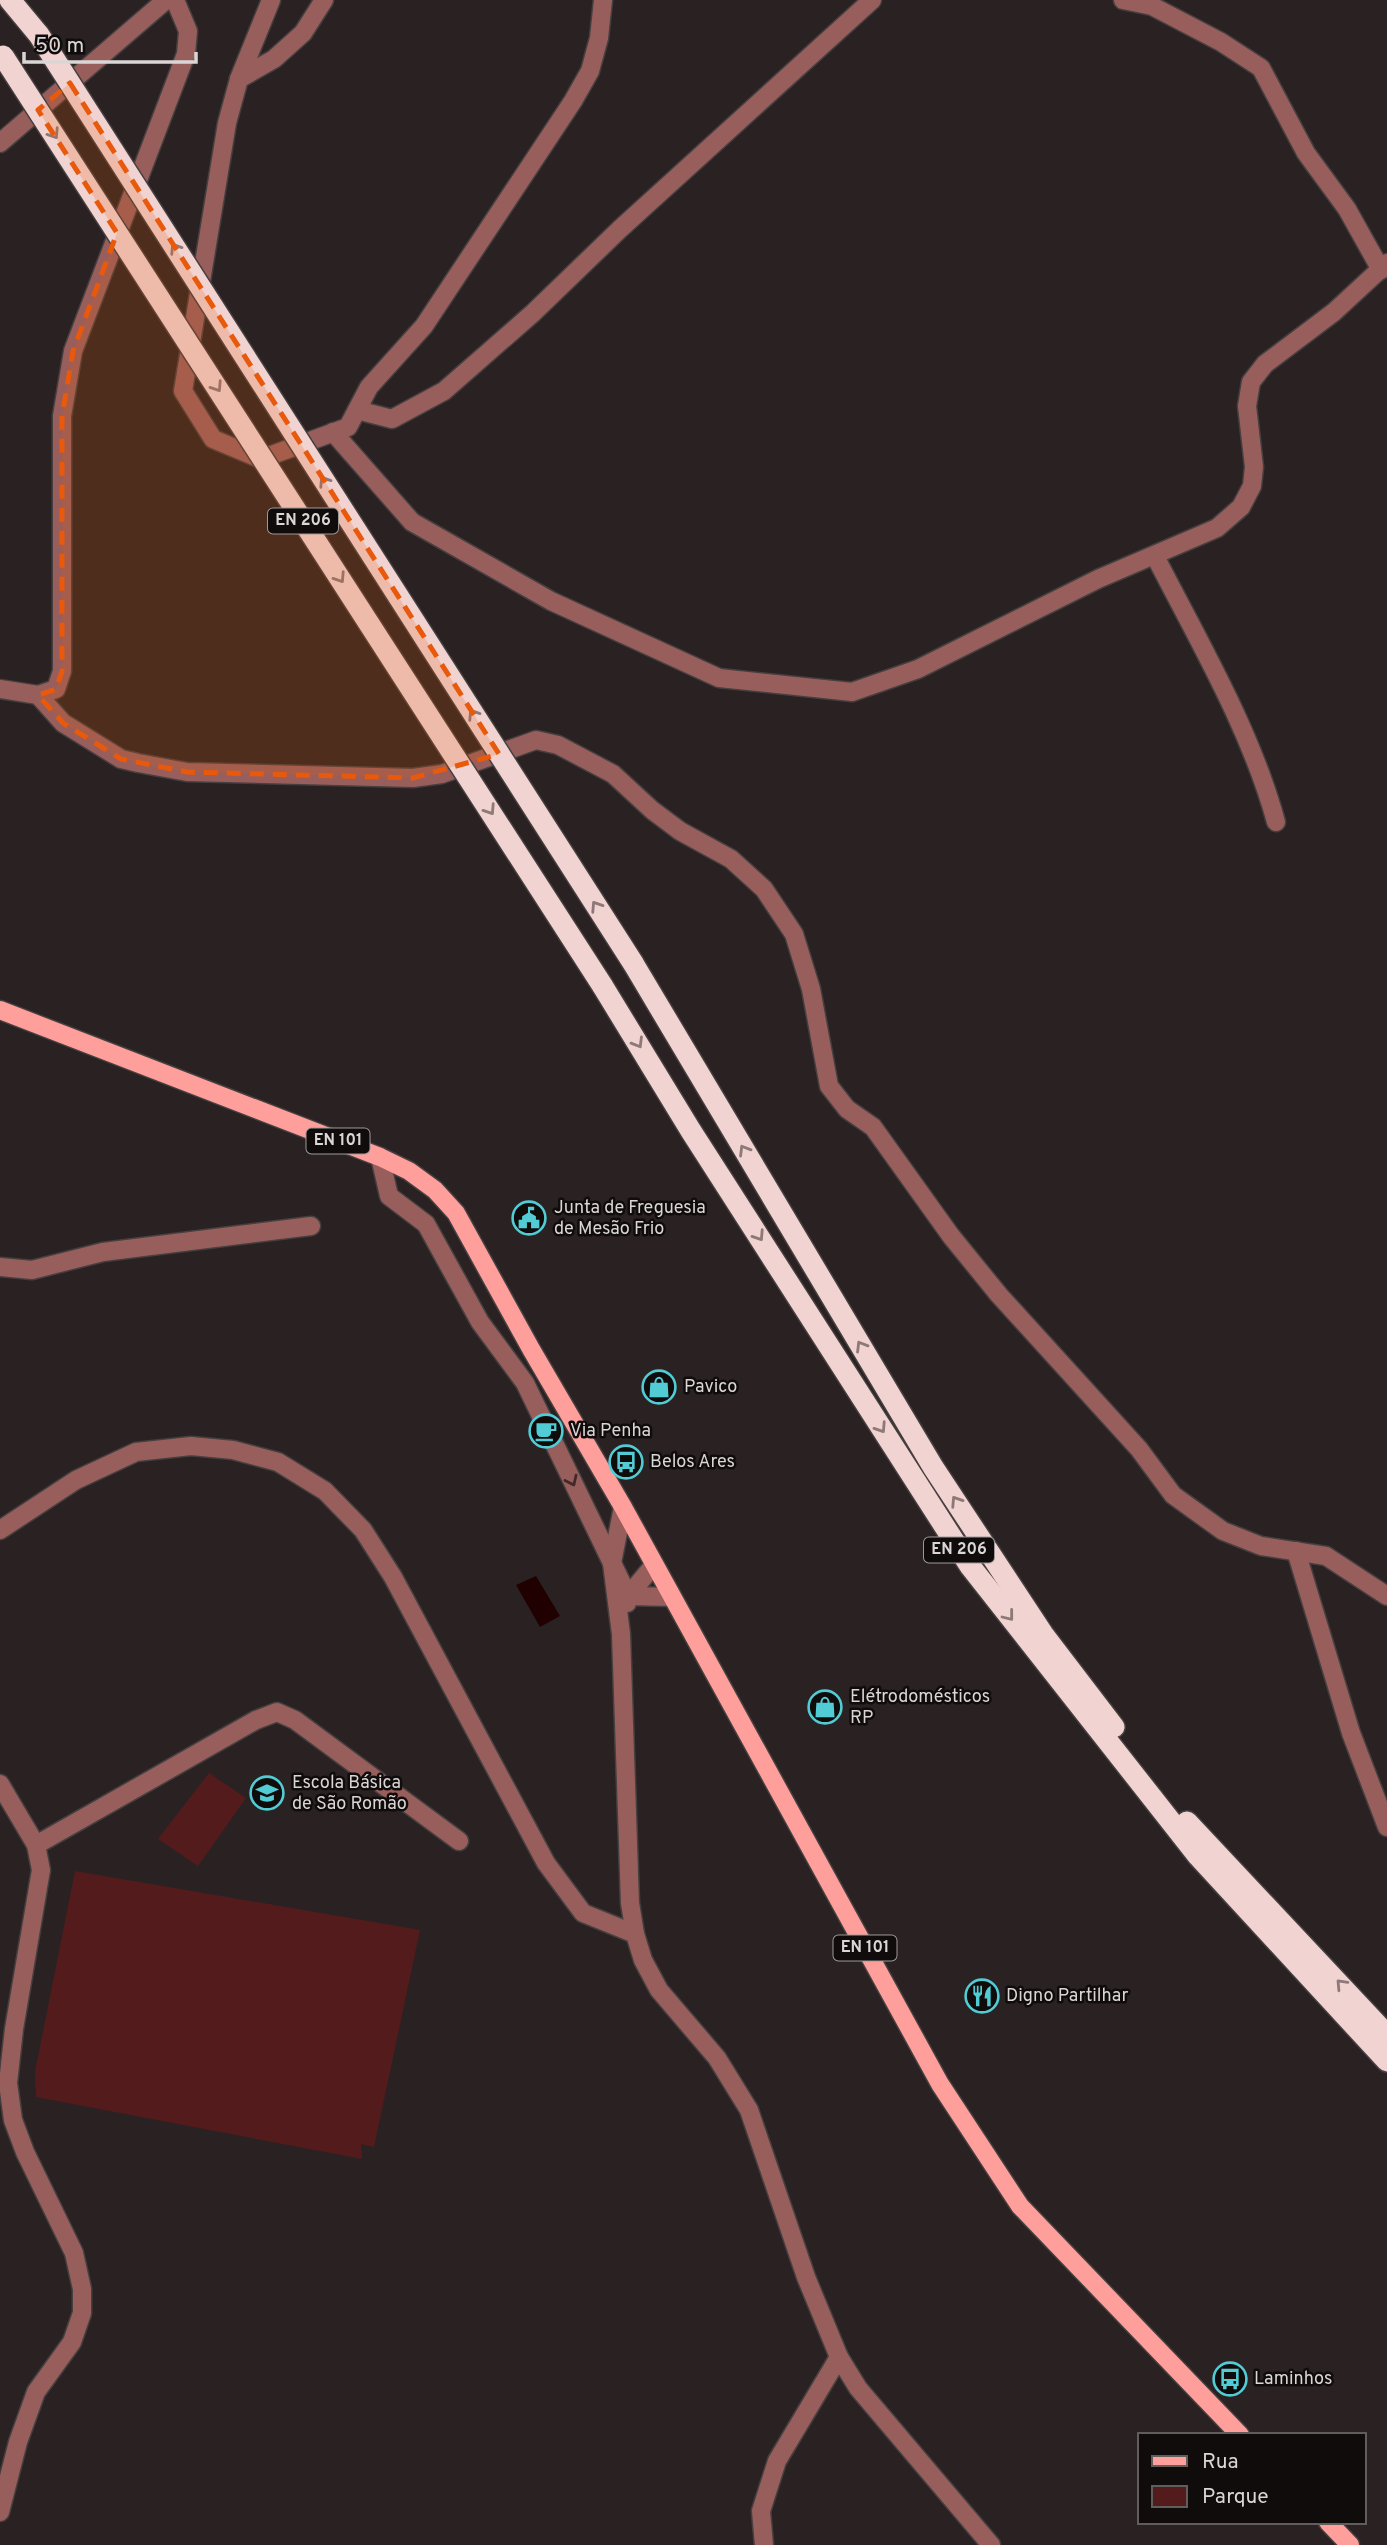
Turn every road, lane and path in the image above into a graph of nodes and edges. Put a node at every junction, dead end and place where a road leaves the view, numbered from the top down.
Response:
1 (10, 0) edge
2 (166, 0) edge
3 (175, 0) edge
4 (271, 0) edge
5 (324, 0) edge
6 (603, 0) edge
7 (872, 0) edge
8 (1123, 0) edge
9 (2, 54) edge
10 (239, 79) junction
11 (0, 143) edge
12 (1384, 266) edge
13 (356, 410) junction
14 (333, 432) junction
15 (1155, 555) junction
16 (0, 689) edge
17 (38, 695) junction
18 (1276, 822) dead end
19 (0, 1010) edge
20 (380, 1157) junction
21 (311, 1226) dead end
22 (0, 1267) edge
23 (565, 1407) junction
24 (543, 1419) junction
25 (623, 1507) junction
26 (0, 1530) edge
27 (1296, 1551) junction
28 (612, 1563) junction
29 (654, 1565) junction
30 (628, 1596) junction
31 (1387, 1596) edge
32 (672, 1597) junction
33 (621, 1634) junction
34 (0, 1784) edge
35 (1387, 1827) edge
36 (459, 1841) dead end
37 (36, 1845) junction
38 (635, 1934) junction
39 (1387, 2035) edge
40 (1387, 2061) edge
41 (839, 2357) junction
42 (1238, 2433) edge
43 (0, 2512) edge
44 (1330, 2524) edge
45 (988, 2544) edge
46 (764, 2545) edge
47 (1350, 2545) edge

39 -> 1 highway, EN 206, bridge
2 - 11 street
3 - 17 street
4 - 10 street
5 - 10 street
6 - 13 street
7 - 13 street
8 - 12 street
9 -> 40 highway, EN 206, bridge
10 - 14 street
12 - 15 street
13 - 14 street
14 - 15 street
15 - 18 street
16 - 17 street
17 - 27 street
19 - 20 main road, EN 101
20 - 23 main road, EN 101
20 - 24 street
21 - 22 street
23 - 24 street
23 - 25 main road, EN 101
24 -> 28 street
25 - 28 street
25 - 29 main road, EN 101
26 - 38 street
27 - 31 street
27 - 35 street
28 - 30 street
28 - 33 street
29 - 30 street
29 - 32 main road, EN 101
30 - 32 street
30 - 33 street
32 - 42 main road, EN 101
33 - 38 street
34 - 37 street
36 - 37 street
37 - 43 street
38 - 41 street
41 - 45 street
41 - 46 street
44 - 47 main road

